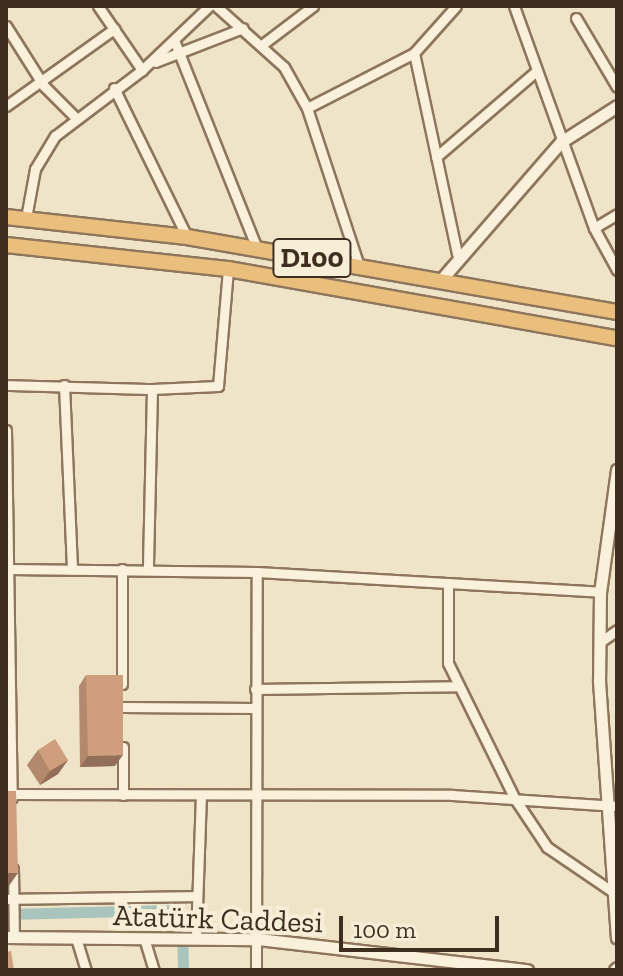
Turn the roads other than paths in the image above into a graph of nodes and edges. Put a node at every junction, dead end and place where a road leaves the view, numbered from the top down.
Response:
1 (98, 6) edge
2 (209, 6) edge
3 (216, 6) edge
4 (313, 6) edge
5 (456, 6) edge
6 (514, 6) edge
7 (576, 18) dead end
8 (6, 26) edge
9 (243, 28) junction
10 (114, 29) junction
11 (174, 40) junction
12 (263, 44) junction
13 (179, 53) junction
14 (414, 53) junction
15 (145, 68) junction
16 (535, 72) junction
17 (41, 80) junction
18 (617, 87) edge
19 (114, 88) junction
20 (6, 106) edge
21 (617, 106) edge
22 (307, 108) junction
23 (76, 118) junction
24 (561, 142) junction
25 (436, 157) junction
26 (617, 214) edge
27 (6, 217) edge
28 (26, 218) junction
29 (594, 228) junction
30 (187, 237) junction
31 (6, 245) edge
32 (257, 249) junction
33 (457, 254) junction
34 (359, 266) junction
35 (228, 269) junction
36 (617, 270) edge
37 (440, 281) junction
38 (617, 312) edge
39 (617, 338) edge
40 (6, 385) edge
41 (64, 385) junction
42 (152, 389) junction
43 (6, 430) edge
44 (617, 470) edge
45 (7, 520) edge
46 (10, 569) junction
47 (122, 569) junction
48 (148, 569) junction
49 (72, 570) junction
50 (257, 572) junction
51 (448, 583) junction
52 (600, 592) junction
53 (617, 630) edge
54 (600, 642) junction
55 (8, 649) edge
56 (459, 686) junction
57 (255, 689) junction
58 (122, 707) junction
59 (255, 708) junction
60 (122, 722) edge
61 (123, 736) edge
62 (9, 794) edge
63 (257, 794) junction
64 (123, 795) junction
65 (201, 795) junction
66 (515, 799) junction
67 (611, 807) edge
68 (12, 808) edge
69 (13, 854) edge
70 (610, 890) junction
71 (197, 896) junction
72 (10, 899) edge
73 (10, 937) edge
74 (196, 937) junction
75 (617, 937) edge
76 (76, 938) junction
77 (144, 938) junction
78 (258, 939) junction
79 (86, 970) edge
80 (154, 970) edge
81 (256, 970) edge
82 (524, 970) edge

1 - 10 street
2 - 11 street
3 - 9 street
4 - 12 street
5 - 14 street
6 - 16 street
7 - 18 street
8 - 17 street
9 - 12 street
9 - 13 street
10 - 15 street
10 - 17 street
11 - 13 street
11 - 15 street
12 - 22 street
13 - 15 street
13 - 32 street
14 - 22 street
14 - 25 street
15 - 19 street
16 - 24 street
16 - 25 street
17 - 20 street
17 - 23 street
19 - 23 street
19 - 30 street
21 - 24 street
22 - 34 street
23 - 28 street
24 - 29 street
24 - 33 street
25 - 33 street
26 - 29 street
27 - 28 highway, D100
28 - 30 highway, D100
29 - 36 street
30 - 32 highway, D100
31 - 35 highway, D100
32 - 34 highway, D100
33 - 37 street
34 - 37 highway, D100
35 - 39 highway, D100
35 - 42 street
37 - 38 highway, D100
40 - 41 street
41 - 42 street
41 - 49 street
42 - 48 street
43 - 45 street
44 - 52 street
45 - 46 street
46 - 49 street
46 - 55 street
47 - 48 street
47 - 49 street
47 - 58 street
48 - 50 street
50 - 51 street
50 - 57 street
51 - 52 street
51 - 56 street
52 - 54 street
53 - 54 street
54 - 67 street
55 - 62 street
56 - 57 street
56 - 66 street
57 - 59 street
58 - 59 street
58 - 60 street
59 - 63 street
61 - 64 street
62 - 64 street
62 - 68 street
63 - 65 street
63 - 66 street
63 - 78 street
64 - 65 street
65 - 71 street
66 - 67 street
66 - 70 street
67 - 70 street
69 - 72 street
70 - 75 street
71 - 72 street
71 - 74 street
72 - 73 street
73 - 76 street, Atatürk Caddesi
74 - 77 street, Atatürk Caddesi
74 - 78 street, Atatürk Caddesi
76 - 77 street, Atatürk Caddesi
76 - 79 street
77 - 80 street
78 - 81 street
78 - 82 street, Atatürk Caddesi

